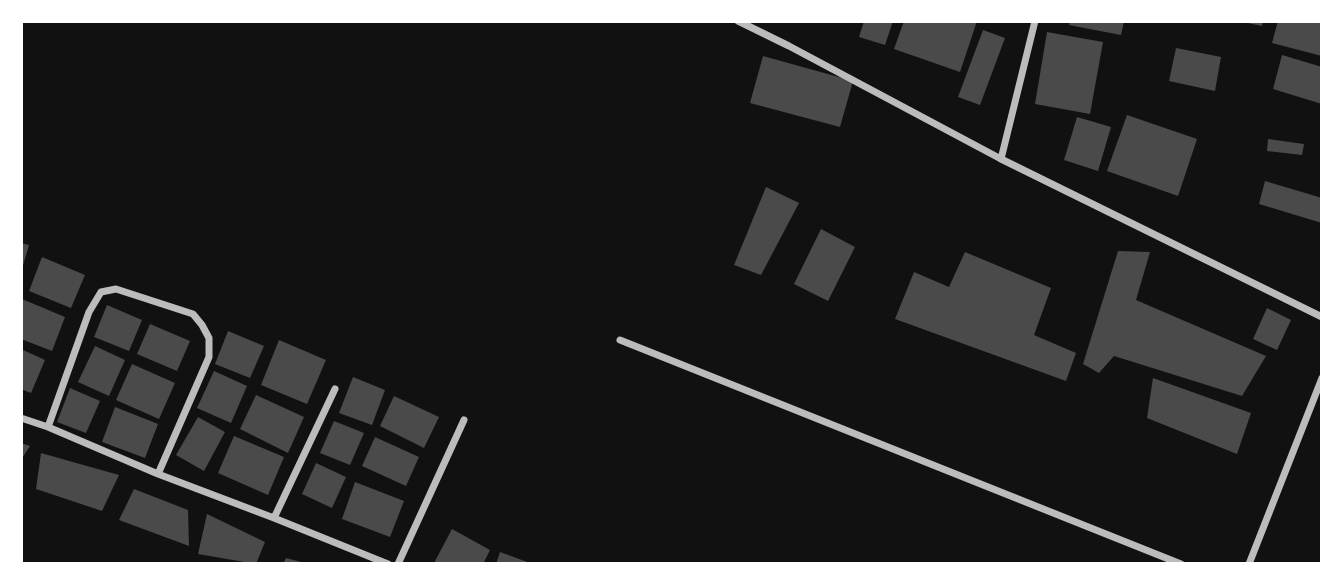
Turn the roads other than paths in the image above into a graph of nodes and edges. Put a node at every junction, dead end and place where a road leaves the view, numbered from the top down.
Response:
1 (738, 21) edge
2 (1035, 21) edge
3 (1001, 159) junction
4 (1322, 317) edge
5 (620, 340) dead end
6 (1322, 378) edge
7 (335, 389) dead end
8 (21, 418) edge
9 (464, 420) dead end
10 (48, 427) junction
11 (158, 474) junction
12 (274, 518) junction
13 (388, 564) edge
14 (398, 564) edge
15 (1181, 564) edge
16 (1249, 564) edge

1 - 3 street
2 - 3 street
3 - 4 street
5 - 15 street
6 - 16 street
7 - 12 street
8 - 10 street
9 - 14 street
10 - 11 street
10 - 11 street
11 - 12 street
12 - 13 street

